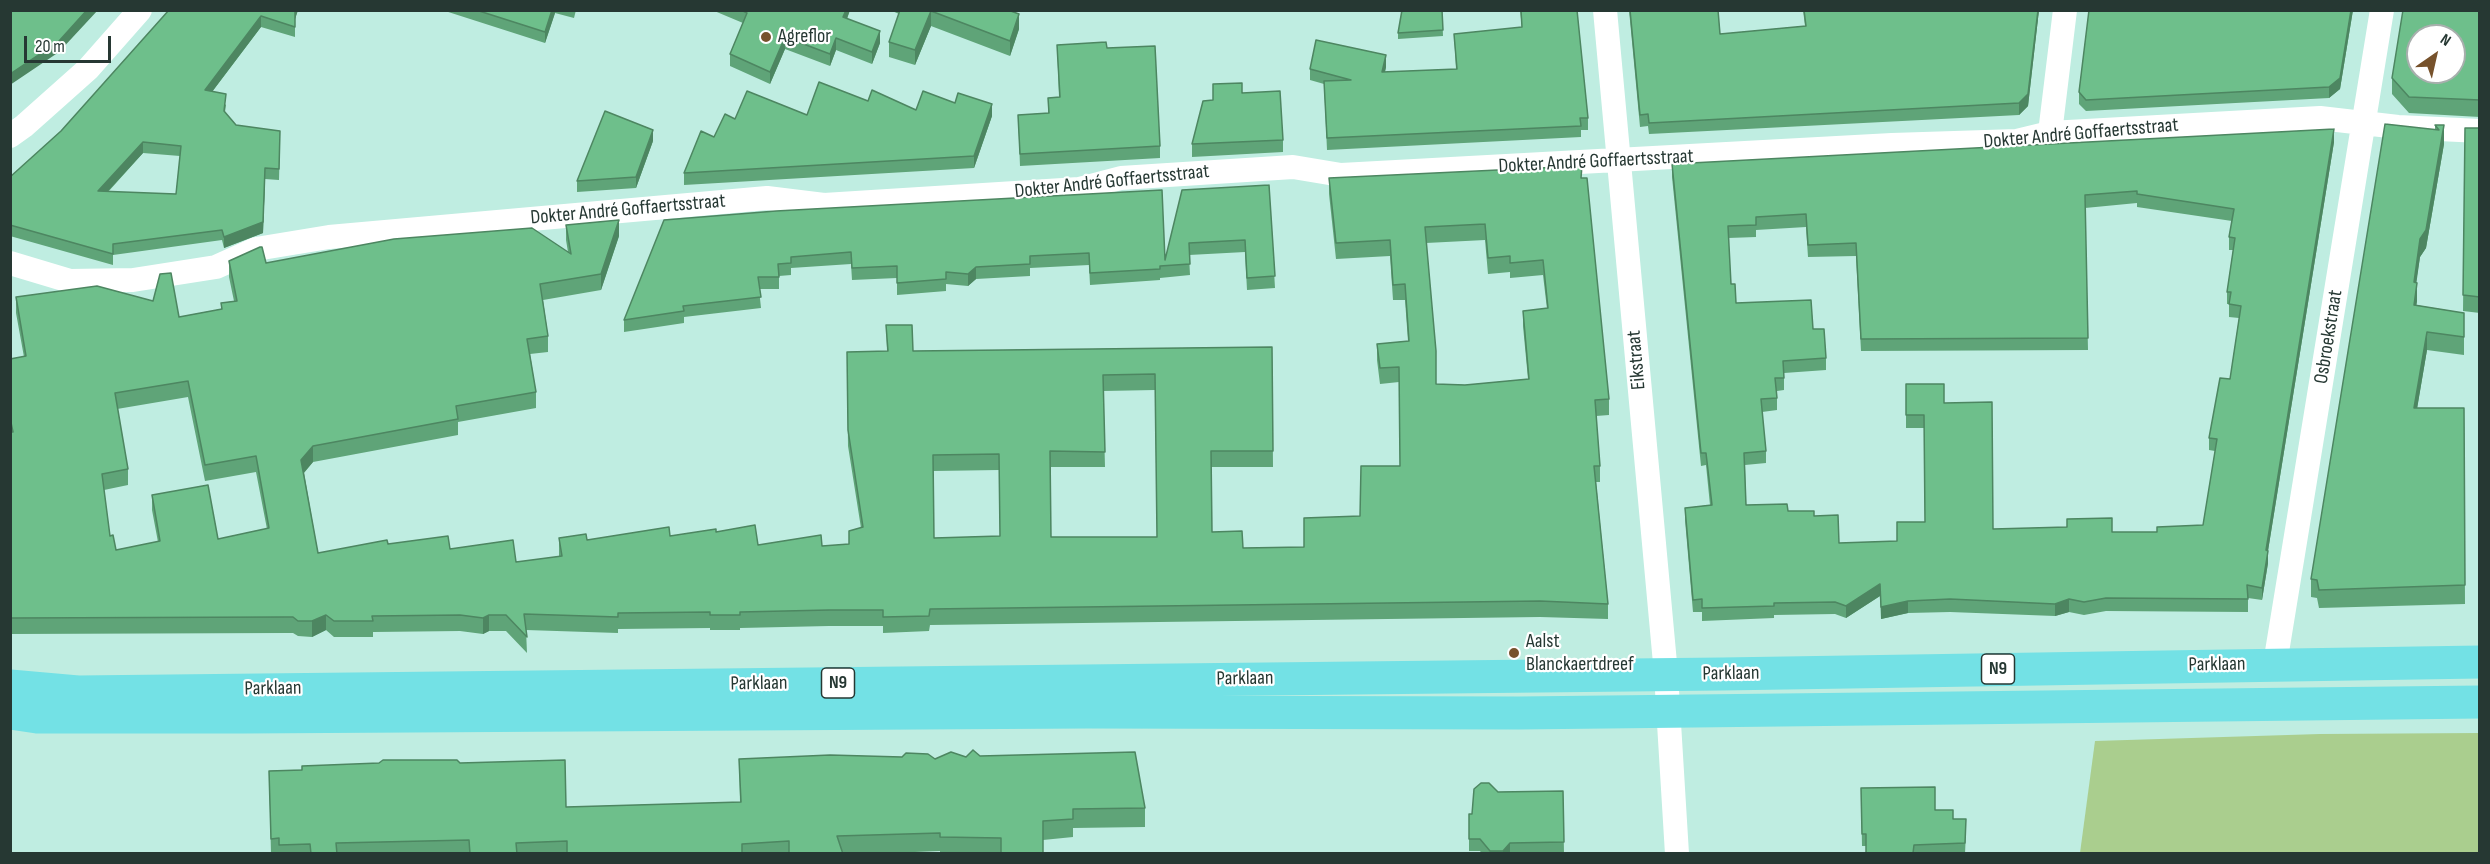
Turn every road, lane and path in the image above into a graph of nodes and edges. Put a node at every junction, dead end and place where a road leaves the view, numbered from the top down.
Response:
1 (140, 10) edge
2 (1605, 10) edge
3 (2065, 10) edge
4 (2382, 10) edge
5 (2365, 121) junction
6 (2480, 131) edge
7 (2050, 133) junction
8 (10, 136) edge
9 (1620, 161) junction
10 (10, 263) edge
11 (2480, 662) edge
12 (2275, 664) junction
13 (1666, 674) junction
14 (10, 686) edge
15 (2480, 702) edge
16 (1666, 710) junction
17 (10, 713) edge
18 (1677, 854) edge

1 - 8 street
2 - 9 street, Eikstraat
3 - 7 street
4 - 5 street, Osbroekstraat
5 - 6 street, Dokter André Goffaertsstraat
5 - 7 street, Dokter André Goffaertsstraat
5 - 12 street, Osbroekstraat
7 - 9 street, Dokter André Goffaertsstraat
9 - 10 street, Dokter André Goffaertsstraat
9 - 13 street, Eikstraat
11 - 12 main road, Parklaan / N9
12 - 13 main road, Parklaan / N9
13 - 14 main road, Parklaan / N9
13 - 16 street, Eikstraat
15 - 16 main road, Parklaan / N9
16 - 17 main road, Parklaan / N9
16 - 18 street, Eikstraat

